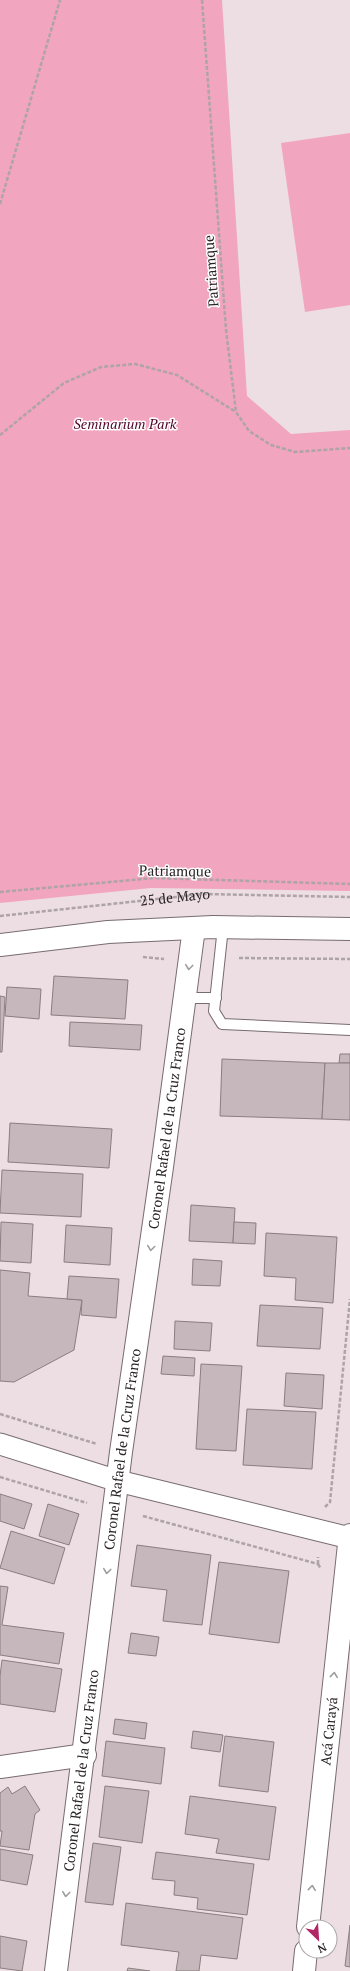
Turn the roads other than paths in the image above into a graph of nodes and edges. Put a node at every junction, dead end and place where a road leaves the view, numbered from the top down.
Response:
1 (223, 927) junction
2 (194, 928) junction
3 (350, 930) edge
4 (0, 945) edge
5 (185, 998) junction
6 (216, 998) junction
7 (350, 1030) edge
8 (0, 1444) edge
9 (118, 1481) junction
10 (350, 1535) edge
11 (350, 1538) edge
12 (85, 1755) junction
13 (0, 1767) edge
14 (309, 1919) edge
15 (305, 1959) edge
16 (56, 1971) edge
17 (304, 1971) edge

1 - 2 street
1 - 3 street
1 - 6 lane
2 - 4 street
2 -> 5 street, Coronel Rafael de la Cruz Franco
5 - 6 lane
5 -> 9 street, Coronel Rafael de la Cruz Franco
6 - 7 lane
8 - 9 street
9 - 11 street
9 -> 12 street, Coronel Rafael de la Cruz Franco
10 - 11 street, Acá Carayá
14 -> 11 street, Acá Carayá
12 - 13 street
12 -> 16 street, Coronel Rafael de la Cruz Franco
15 - 17 street

